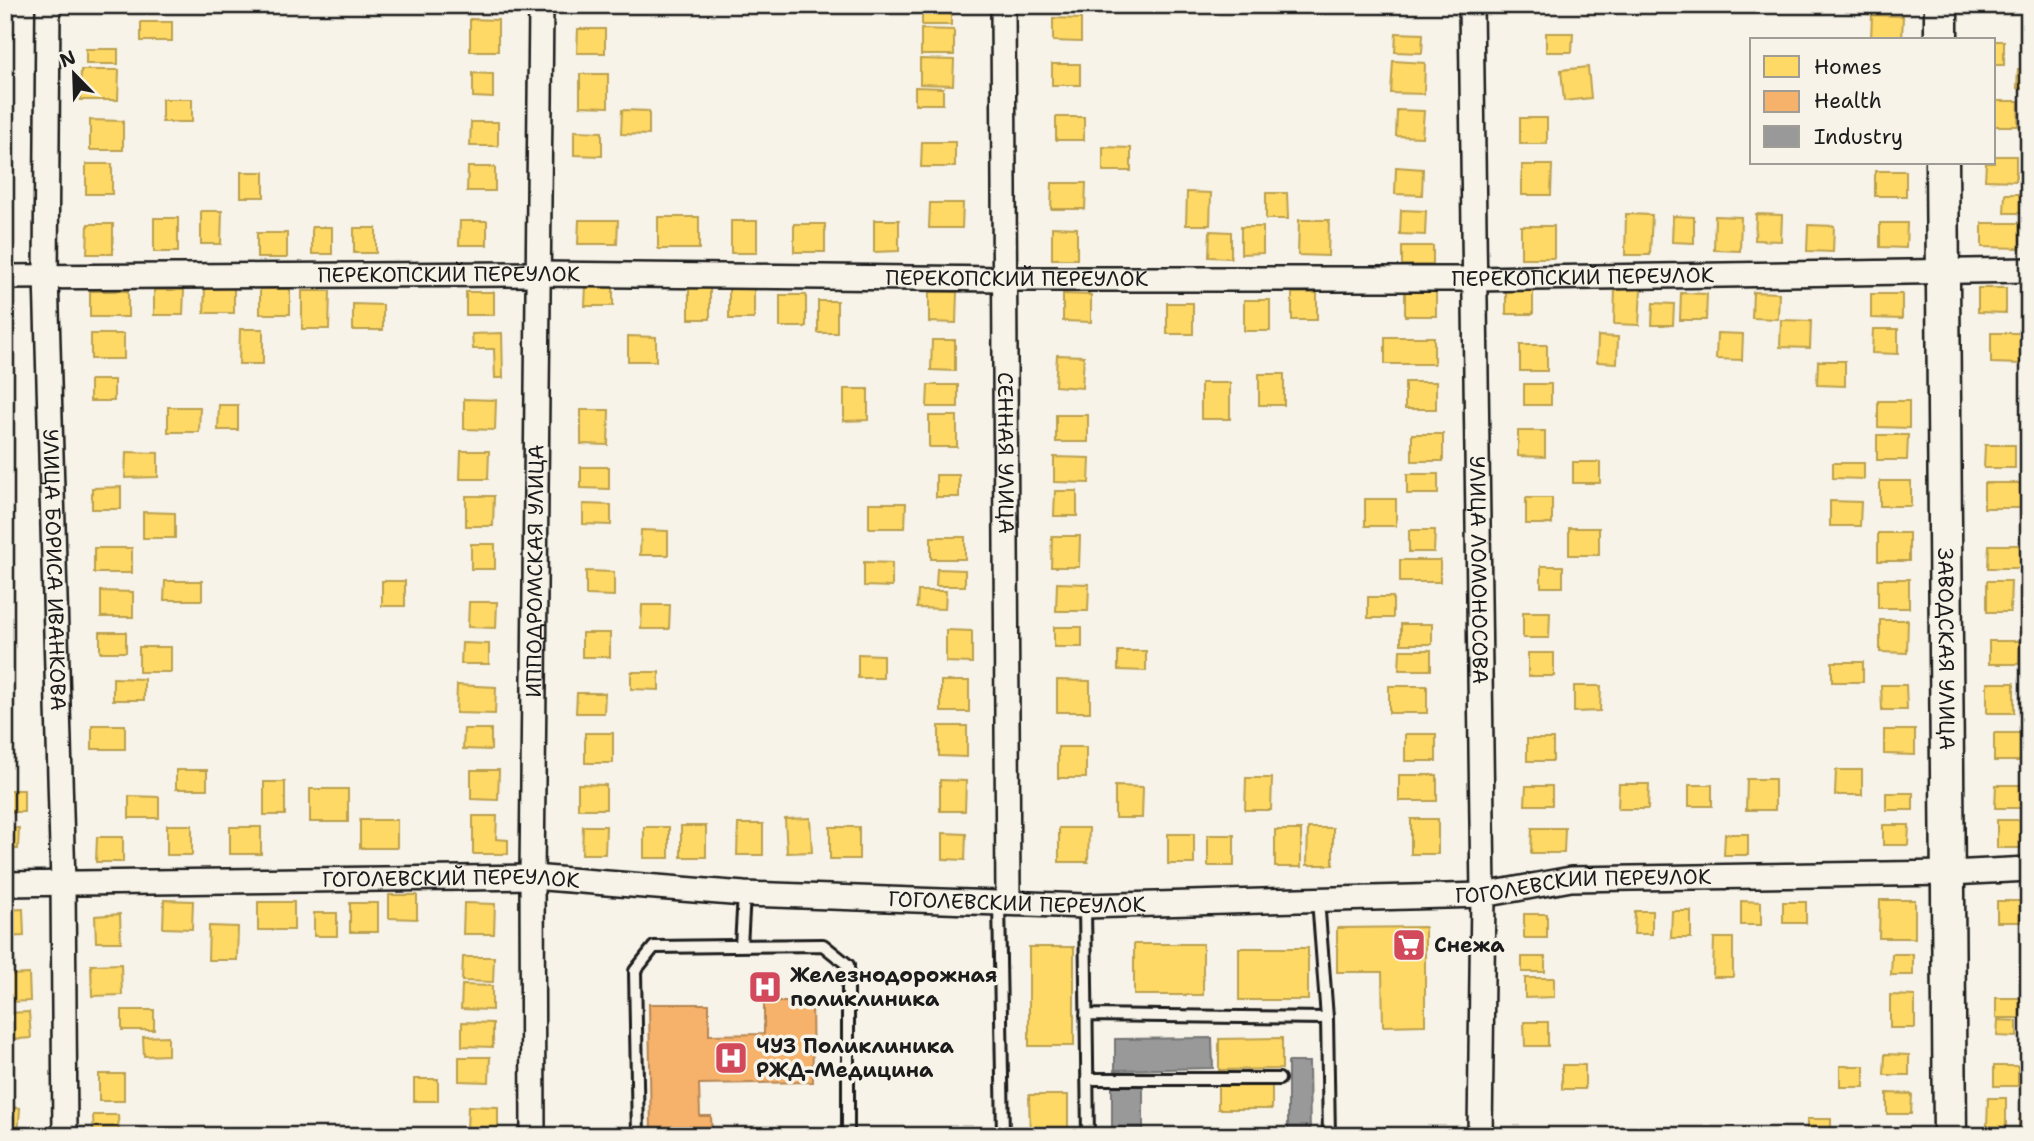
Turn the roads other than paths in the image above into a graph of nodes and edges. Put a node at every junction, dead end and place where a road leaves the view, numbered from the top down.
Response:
1 (48, 5) edge
2 (541, 5) edge
3 (1003, 5) edge
4 (1471, 5) edge
5 (1941, 5) edge
6 (1941, 38) edge
7 (1942, 164) edge
8 (2029, 270) edge
9 (1943, 272) junction
10 (538, 274) junction
11 (46, 275) junction
12 (5, 277) edge
13 (1005, 279) junction
14 (1475, 279) junction
15 (2029, 869) edge
16 (1950, 873) junction
17 (532, 877) junction
18 (5, 884) edge
19 (63, 884) junction
20 (744, 894) junction
21 (1483, 895) junction
22 (1318, 899) junction
23 (1003, 901) junction
24 (1085, 905) junction
25 (741, 946) junction
26 (1086, 1015) junction
27 (1326, 1018) junction
28 (1087, 1079) junction
29 (1279, 1079) dead end
30 (65, 1136) edge
31 (533, 1136) edge
32 (638, 1136) edge
33 (848, 1136) edge
34 (1003, 1136) edge
35 (1088, 1136) edge
36 (1329, 1136) edge
37 (1480, 1136) edge
38 (1950, 1136) edge

1 - 11 street, УЛИЦА БОРИСА ИВАНКОВА
2 - 10 street, ИППОДРОМСКАЯ УЛИЦА
3 - 13 street, СЕННАЯ УЛИЦА
4 - 14 street, УЛИЦА ЛОМОНОСОВА
5 - 6 main road
7 - 9 main road, ЗАВОДСКАЯ УЛИЦА
8 - 9 street, ПЕРЕКОПСКИЙ ПЕРЕУЛОК
9 - 14 street, ПЕРЕКОПСКИЙ ПЕРЕУЛОК
9 - 16 main road, ЗАВОДСКАЯ УЛИЦА
10 - 11 street, ПЕРЕКОПСКИЙ ПЕРЕУЛОК
10 - 13 street, ПЕРЕКОПСКИЙ ПЕРЕУЛОК
10 - 17 street, ИППОДРОМСКАЯ УЛИЦА
11 - 12 street, ПЕРЕКОПСКИЙ ПЕРЕУЛОК
11 - 19 street, УЛИЦА БОРИСА ИВАНКОВА
13 - 14 street, ПЕРЕКОПСКИЙ ПЕРЕУЛОК
13 - 23 street, СЕННАЯ УЛИЦА
14 - 21 street, УЛИЦА ЛОМОНОСОВА
15 - 16 street, ГОГОЛЕВСКИЙ ПЕРЕУЛОК
16 - 21 street, ГОГОЛЕВСКИЙ ПЕРЕУЛОК
16 - 38 main road, ЗАВОДСКАЯ УЛИЦА
17 - 19 street, ГОГОЛЕВСКИЙ ПЕРЕУЛОК
17 - 20 street, ГОГОЛЕВСКИЙ ПЕРЕУЛОК
17 - 31 street, ИППОДРОМСКАЯ УЛИЦА
18 - 19 street, ГОГОЛЕВСКИЙ ПЕРЕУЛОК
19 - 30 street, УЛИЦА БОРИСА ИВАНКОВА
20 - 23 street, ГОГОЛЕВСКИЙ ПЕРЕУЛОК
20 - 25 lane
21 - 22 street, ГОГОЛЕВСКИЙ ПЕРЕУЛОК
21 - 37 street, УЛИЦА ЛОМОНОСОВА
22 - 24 street, ГОГОЛЕВСКИЙ ПЕРЕУЛОК
22 - 27 lane
23 - 24 street, ГОГОЛЕВСКИЙ ПЕРЕУЛОК
23 - 34 lane
24 - 26 lane
25 - 32 lane
25 - 33 lane
26 - 27 lane
26 - 28 lane
27 - 36 lane
28 - 29 lane
28 - 35 lane

